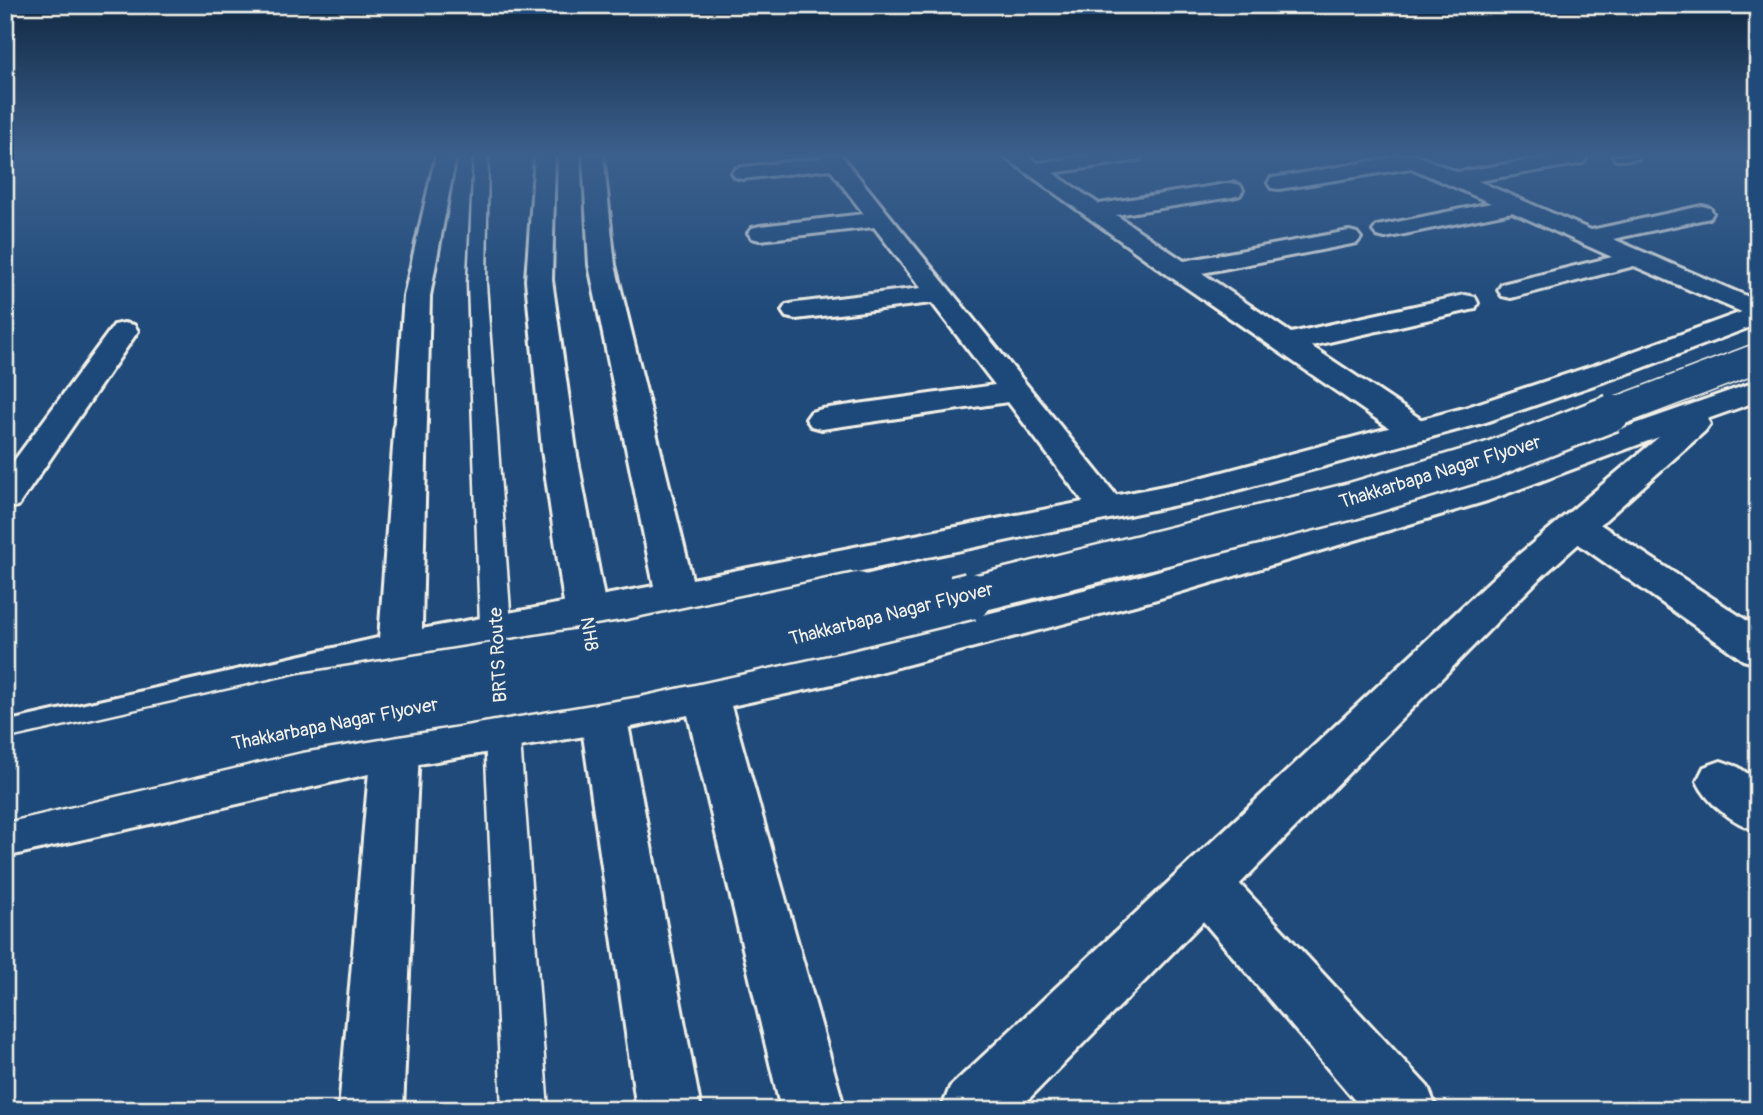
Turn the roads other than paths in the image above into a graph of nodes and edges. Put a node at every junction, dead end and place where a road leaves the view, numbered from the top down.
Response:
1 (434, 207) edge
2 (481, 207) edge
3 (543, 207) edge
4 (597, 207) edge
5 (871, 207) edge
6 (1088, 207) edge
7 (1126, 207) edge
8 (1506, 207) edge
9 (1521, 207) edge
10 (1095, 212) junction
11 (1702, 213) dead end
12 (880, 219) junction
13 (1385, 231) dead end
14 (760, 233) dead end
15 (1590, 237) junction
16 (1349, 238) dead end
17 (1637, 258) junction
18 (1177, 271) junction
19 (1511, 290) dead end
20 (939, 294) junction
21 (1465, 303) dead end
22 (796, 311) dead end
23 (1758, 313) edge
24 (124, 331) dead end
25 (1758, 336) edge
26 (1285, 343) junction
27 (1758, 358) edge
28 (1621, 366) junction
29 (1758, 390) edge
30 (1015, 392) junction
31 (1711, 409) junction
32 (822, 419) dead end
33 (1416, 431) junction
34 (5, 498) edge
35 (1107, 508) junction
36 (1576, 526) junction
37 (677, 596) junction
38 (586, 614) junction
39 (496, 630) junction
40 (400, 648) junction
41 (1758, 649) edge
42 (705, 694) junction
43 (603, 715) junction
44 (502, 732) junction
45 (5, 741) edge
46 (395, 749) junction
47 (5, 765) edge
48 (1721, 781) dead end
49 (5, 797) edge
50 (1758, 810) edge
51 (5, 835) edge
52 (1205, 884) junction
53 (371, 1110) edge
54 (525, 1110) edge
55 (669, 1110) edge
56 (813, 1110) edge
57 (973, 1110) edge
58 (1405, 1110) edge

1 - 40 street
2 - 39 lane, BRTS Route
3 - 38 street, NH8
4 - 37 street
5 - 12 street
6 - 10 street
7 - 10 street
8 - 13 street
9 - 15 street
10 - 18 street
11 - 15 street
12 - 14 street
12 - 20 street
15 - 17 street
16 - 18 street
17 - 19 street
17 - 23 street
18 - 26 street
20 - 22 street
20 - 30 street
21 - 26 street
23 - 28 street
24 - 34 street
25 - 47 street, Thakkarbapa Nagar Flyover, bridge
26 - 33 street
27 - 49 street, Thakkarbapa Nagar Flyover, bridge
28 - 31 street
28 - 33 street
29 - 31 street
30 - 32 street
30 - 35 street
31 - 36 street
31 - 42 street
33 - 35 street
35 - 37 street
36 - 41 street
36 - 52 street
37 - 38 street
37 - 42 street
38 - 39 street
38 - 43 street, NH8
39 - 40 street
39 - 44 lane, BRTS Route
40 - 45 street
40 - 46 street
42 - 43 street
42 - 56 street
43 - 44 street
43 - 55 street, NH8
44 - 46 street
44 - 54 lane, BRTS Route
46 - 51 street
46 - 53 street
48 - 50 street
52 - 57 street
52 - 58 street

